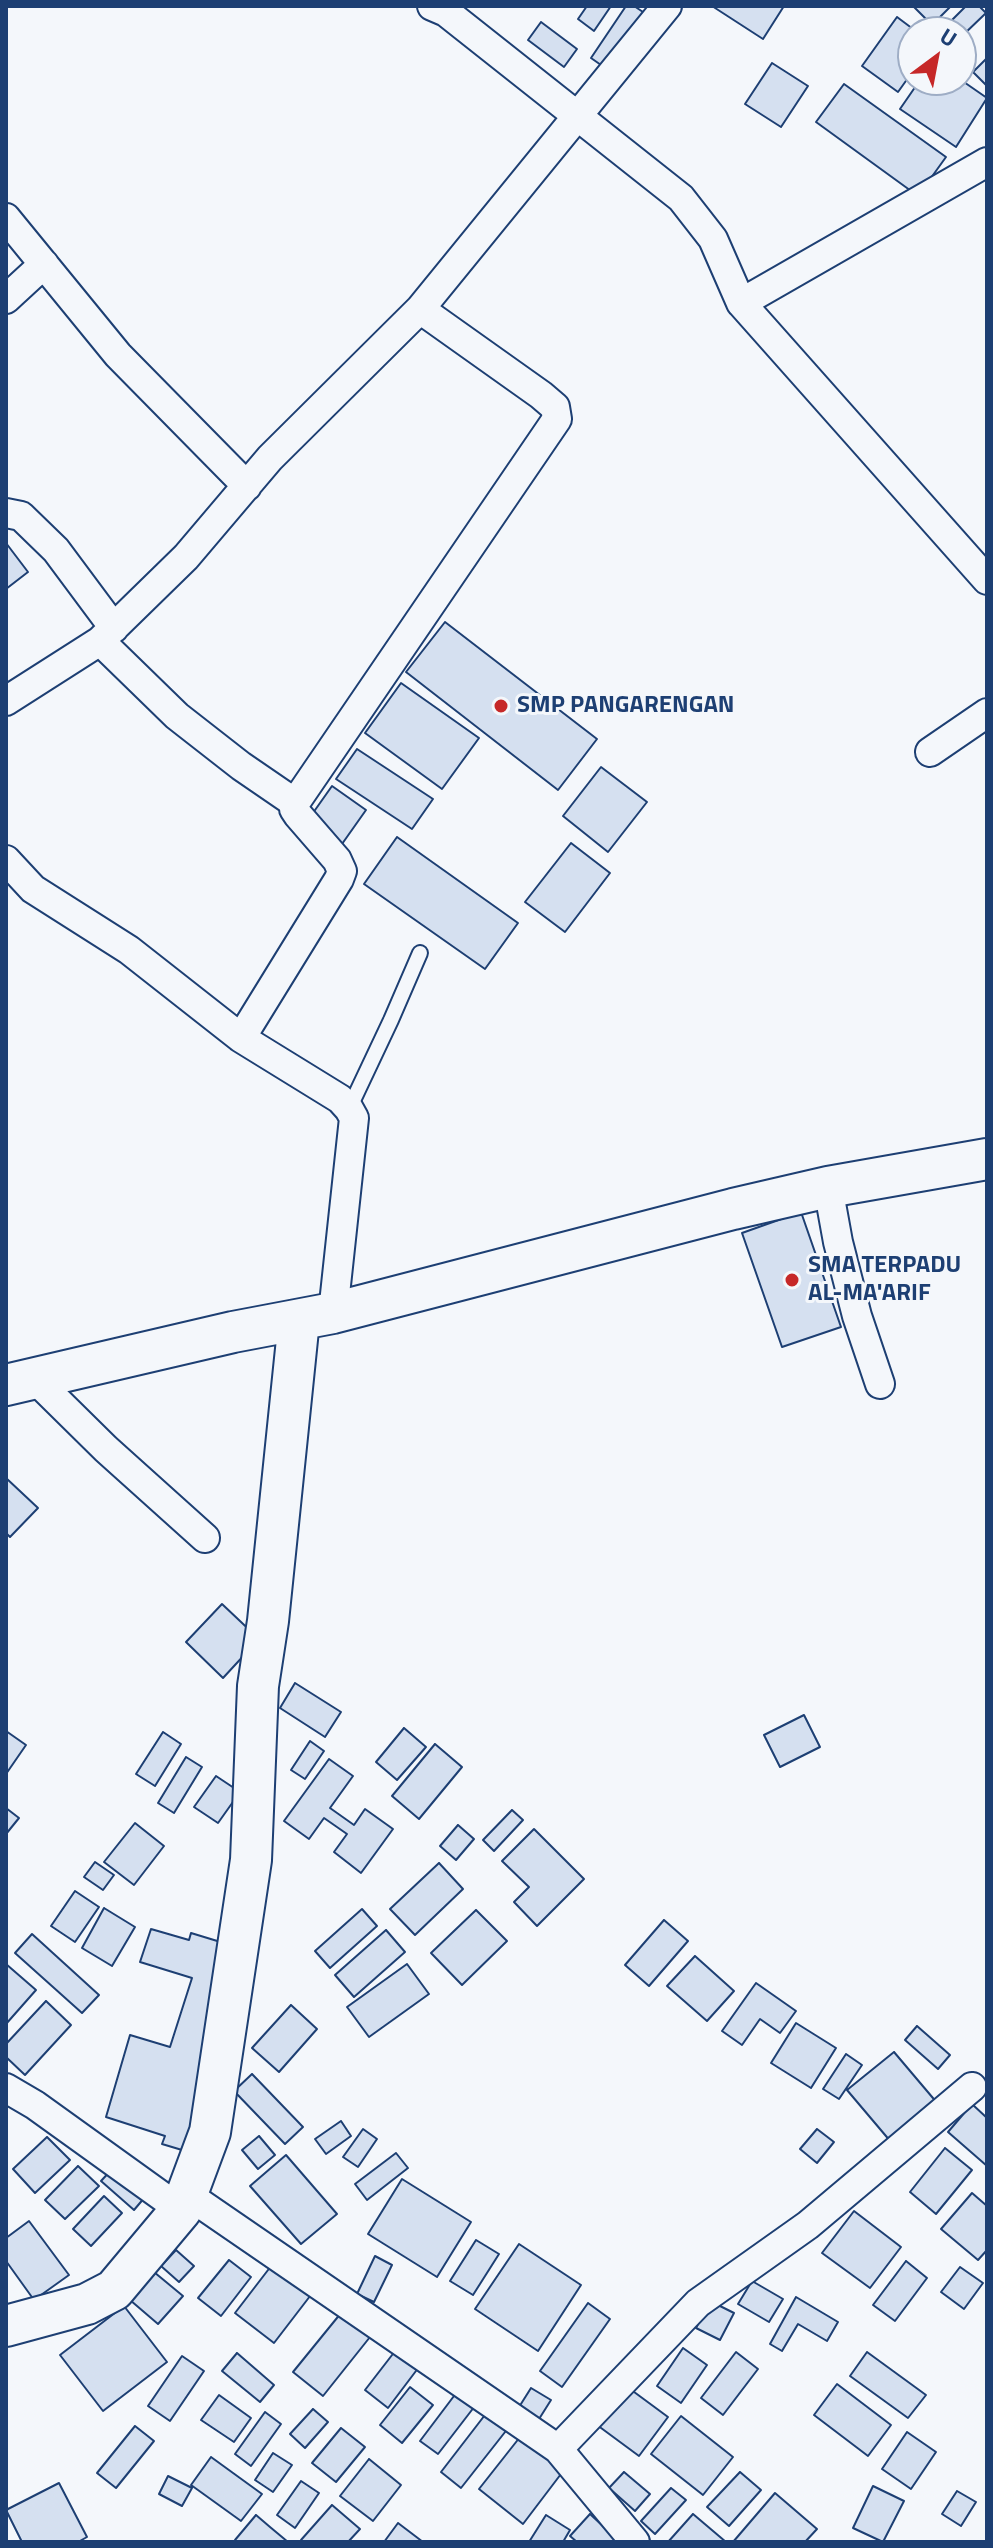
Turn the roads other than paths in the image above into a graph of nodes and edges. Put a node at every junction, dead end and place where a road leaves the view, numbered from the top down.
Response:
1 (432, 6) edge
2 (667, 6) edge
3 (580, 116) junction
4 (987, 162) edge
5 (6, 218) edge
6 (44, 264) junction
7 (6, 299) edge
8 (741, 303) junction
9 (420, 309) junction
10 (247, 486) junction
11 (6, 513) edge
12 (987, 580) edge
13 (107, 635) junction
14 (6, 701) edge
15 (987, 713) edge
16 (930, 752) dead end
17 (295, 803) junction
18 (6, 860) edge
19 (420, 953) dead end
20 (241, 1038) junction
21 (349, 1109) junction
22 (987, 1159) edge
23 (828, 1187) junction
24 (316, 1317) junction
25 (20, 1382) edge
26 (880, 1384) dead end
27 (205, 1538) dead end
28 (972, 2087) dead end
29 (6, 2088) edge
30 (184, 2202) junction
31 (6, 2326) edge
32 (558, 2449) junction
33 (635, 2542) edge

1 - 3 street
2 - 3 street
3 - 8 street
3 - 9 street
4 - 8 street
5 - 6 street
6 - 7 street
6 - 10 street
8 - 12 street
9 - 10 street
9 - 17 street
10 - 13 street
11 - 13 street
13 - 14 street
13 - 17 street
15 - 16 street
17 - 20 street
18 - 20 street
19 - 21 lane
20 - 21 street
21 - 24 street
22 - 23 street
23 - 24 street
23 - 26 street
24 - 25 street
24 - 30 street
25 - 27 street
28 - 32 street
29 - 30 street
30 - 31 street
30 - 32 street
32 - 33 street

